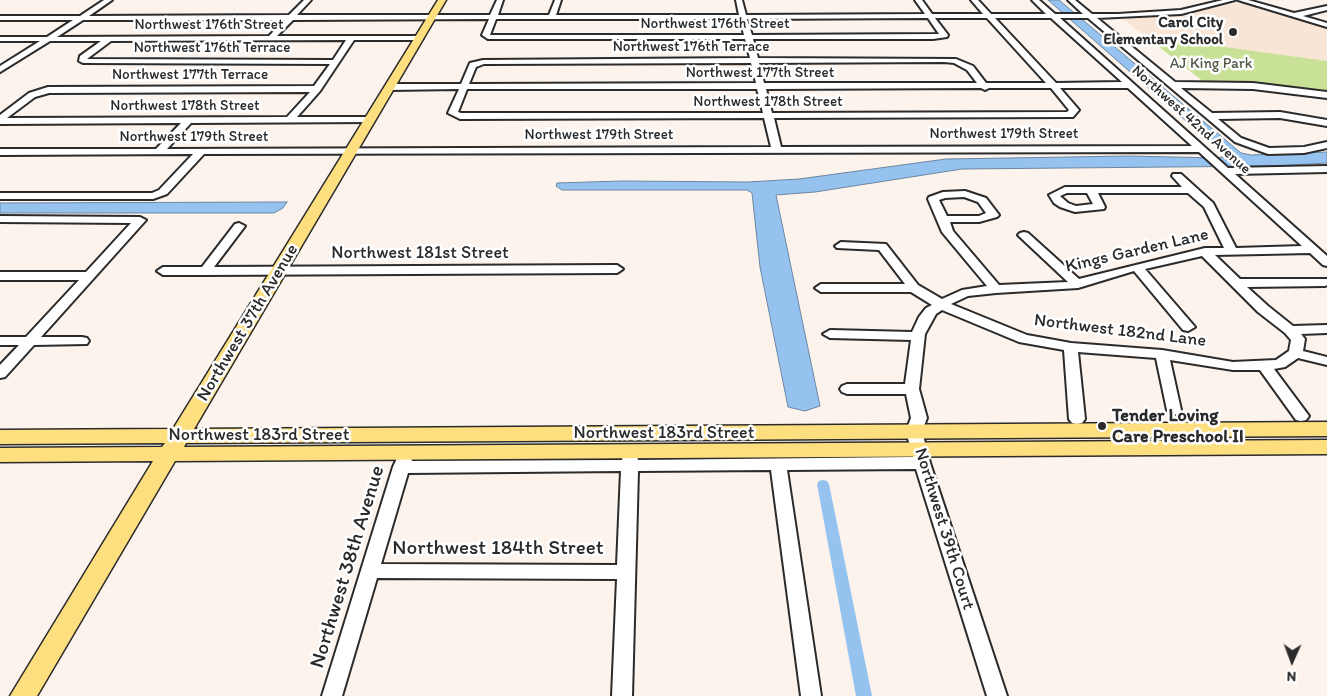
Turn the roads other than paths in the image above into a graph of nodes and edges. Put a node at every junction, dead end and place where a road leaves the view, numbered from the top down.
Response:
1 (109, 0) edge
2 (308, 0) edge
3 (442, 0) edge
4 (500, 0) edge
5 (558, 0) edge
6 (739, 0) edge
7 (918, 0) edge
8 (974, 0) edge
9 (1035, 0) edge
10 (1072, 0) edge
11 (1232, 0) edge
12 (1241, 0) edge
13 (1327, 8) edge
14 (1293, 15) junction
15 (744, 16) junction
16 (931, 16) junction
17 (988, 16) junction
18 (1053, 16) junction
19 (1087, 16) junction
20 (432, 17) junction
21 (493, 17) junction
22 (552, 17) junction
23 (0, 18) edge
24 (80, 18) junction
25 (292, 18) junction
26 (1327, 25) edge
27 (748, 37) junction
28 (48, 38) junction
29 (110, 38) junction
30 (272, 38) junction
31 (352, 38) junction
32 (419, 38) junction
33 (0, 39) edge
34 (753, 60) junction
35 (335, 62) junction
36 (0, 63) edge
37 (11, 63) junction
38 (0, 70) edge
39 (1130, 85) junction
40 (1172, 85) junction
41 (761, 86) junction
42 (1054, 86) junction
43 (464, 87) junction
44 (984, 87) junction
45 (389, 88) junction
46 (317, 89) junction
47 (1327, 95) edge
48 (768, 116) junction
49 (1210, 116) junction
50 (291, 119) junction
51 (0, 120) edge
52 (189, 120) junction
53 (370, 120) junction
54 (1327, 123) edge
55 (1327, 145) edge
56 (777, 150) junction
57 (351, 151) junction
58 (0, 152) edge
59 (158, 152) junction
60 (201, 152) junction
61 (1202, 152) junction
62 (1222, 169) junction
63 (1322, 170) edge
64 (1177, 176) dead end
65 (1327, 178) edge
66 (1091, 190) dead end
67 (1192, 190) junction
68 (163, 192) joint
69 (0, 196) edge
70 (0, 219) edge
71 (943, 219) junction
72 (239, 226) dead end
73 (1024, 235) dead end
74 (842, 246) dead end
75 (1312, 249) junction
76 (1231, 250) junction
77 (1205, 252) junction
78 (1327, 262) edge
79 (1137, 267) junction
80 (617, 269) dead end
81 (163, 271) dead end
82 (205, 271) junction
83 (279, 271) junction
84 (0, 276) edge
85 (89, 276) junction
86 (1325, 282) dead end
87 (1235, 283) junction
88 (1078, 284) junction
89 (821, 288) dead end
90 (914, 288) junction
91 (996, 290) junction
92 (942, 304) junction
93 (1188, 327) dead end
94 (1327, 329) edge
95 (1290, 330) junction
96 (830, 334) dead end
97 (919, 336) junction
98 (30, 341) junction
99 (82, 341) dead end
100 (0, 342) edge
101 (1071, 348) junction
102 (1296, 353) junction
103 (1162, 354) junction
104 (1327, 361) edge
105 (1264, 366) junction
106 (0, 374) edge
107 (847, 389) dead end
108 (912, 389) junction
109 (1174, 410) dead end
110 (1301, 416) dead end
111 (1077, 419) dead end
112 (1327, 429) edge
113 (673, 433) junction
114 (1, 440) edge
115 (175, 444) junction
116 (1327, 447) edge
117 (918, 448) junction
118 (630, 458) junction
119 (404, 460) junction
120 (778, 464) junction
121 (370, 571) junction
122 (626, 572) junction
123 (23, 696) edge
124 (332, 696) edge
125 (622, 696) edge
126 (811, 696) edge
127 (997, 696) edge

1 - 24 street
2 - 25 street
3 - 20 main road, Northwest 37th Avenue
4 - 21 street
5 - 22 street
6 - 15 street
7 - 16 street
8 - 17 street
9 - 18 street, Northwest 42nd Avenue
10 - 19 street
11 - 19 street
12 - 14 street
13 - 14 street
14 - 26 street
15 - 16 street
15 - 22 street
15 - 27 street
16 - 17 street
16 - 27 street, Northwest 176th Street
17 - 18 street
17 - 42 street
18 - 19 street
18 - 39 street, Northwest 42nd Avenue
19 - 40 street
20 - 21 street
20 - 25 street
20 - 32 main road, Northwest 37th Avenue
21 - 22 street
21 - 27 street, Northwest 176th Street
23 - 24 street
24 - 25 street
24 - 28 street
25 - 30 street
27 - 34 street
28 - 29 street, Northwest 176th Street
28 - 33 street, Northwest 176th Street
28 - 37 street
29 - 30 street, Northwest 176th Street
29 - 35 street, Northwest 176th Terrace
30 - 31 street, Northwest 176th Street
31 - 32 street, Northwest 176th Street
31 - 35 street
32 - 45 main road, Northwest 37th Avenue
34 - 41 street
34 - 43 street, Northwest 176th Terrace
34 - 44 street, Northwest 176th Terrace
35 - 46 street
36 - 37 street
37 - 38 street
39 - 42 street, Northwest 177th Street
39 - 61 street, Northwest 42nd Avenue
40 - 47 street
40 - 49 street
41 - 43 street, Northwest 177th Street
41 - 44 street, Northwest 177th Street
41 - 48 street
42 - 44 street, Northwest 177th Street
42 - 48 street, Northwest 178th Street
43 - 45 street, Northwest 177th Street
43 - 48 street, Northwest 178th Street
45 - 53 main road, Northwest 37th Avenue
46 - 50 street
46 - 51 street, Northwest 177th Terrace
48 - 56 street
49 - 54 street
49 - 55 street
50 - 52 street, Northwest 178th Street
50 - 53 street, Northwest 178th Street
51 - 52 street, Northwest 178th Street
52 - 59 street
53 - 57 main road, Northwest 37th Avenue
56 - 57 street, Northwest 179th Street
56 - 61 street, Northwest 179th Street
57 - 60 street, Northwest 179th Street
57 - 83 main road, Northwest 37th Avenue
58 - 59 street, Northwest 179th Street
59 - 60 street, Northwest 179th Street
60 - 68 street
61 - 62 street, Northwest 42nd Avenue
62 - 63 street
62 - 75 street, Northwest 42nd Avenue
63 - 65 street
64 - 67 street
66 - 67 street
67 - 76 street
68 - 69 street
70 - 85 street
71 - 71 street
71 - 91 street
72 - 82 street
73 - 88 street
74 - 90 street
75 - 76 street, Kings Garden Lane
75 - 78 street, Northwest 42nd Avenue
76 - 77 street, Kings Garden Lane
77 - 79 street, Kings Garden Lane
77 - 87 street
79 - 88 street, Kings Garden Lane
79 - 93 street
80 - 83 street, Northwest 181st Street
81 - 82 street, Northwest 181st Street
82 - 83 street, Northwest 181st Street
83 - 115 main road, Northwest 37th Avenue
84 - 85 street
85 - 98 street
86 - 87 street
87 - 95 street
88 - 91 street, Kings Garden Lane
89 - 90 street
90 - 92 street
91 - 92 street, Kings Garden Lane
92 - 97 street, Northwest 39th Court
92 - 101 street, Northwest 182nd Lane
94 - 95 street
95 - 102 street
96 - 97 street
97 - 108 street, Northwest 39th Court
98 - 99 street
98 - 100 street
98 - 106 street
101 - 103 street, Northwest 182nd Lane
101 - 111 street
102 - 104 street
102 - 105 street, Northwest 182nd Lane
103 - 105 street, Northwest 182nd Lane
103 - 109 street
105 - 110 street
107 - 108 street
108 - 117 street, Northwest 39th Court
112 - 117 main road, Northwest 183rd Street
113 - 115 main road, Northwest 183rd Street
113 - 117 main road, Northwest 183rd Street
113 - 118 main road
114 - 115 main road, Northwest 183rd Street
115 - 119 main road, Northwest 183rd Street
115 - 123 main road, Northwest 37th Avenue
116 - 117 main road, Northwest 183rd Street
117 - 118 main road, Northwest 183rd Street
117 - 120 street
117 - 127 street, Northwest 39th Court
118 - 119 main road, Northwest 183rd Street
118 - 120 street
118 - 122 street
119 - 121 street, Northwest 38th Avenue
120 - 126 street
121 - 122 street, Northwest 184th Street
121 - 124 street, Northwest 38th Avenue
122 - 125 street

